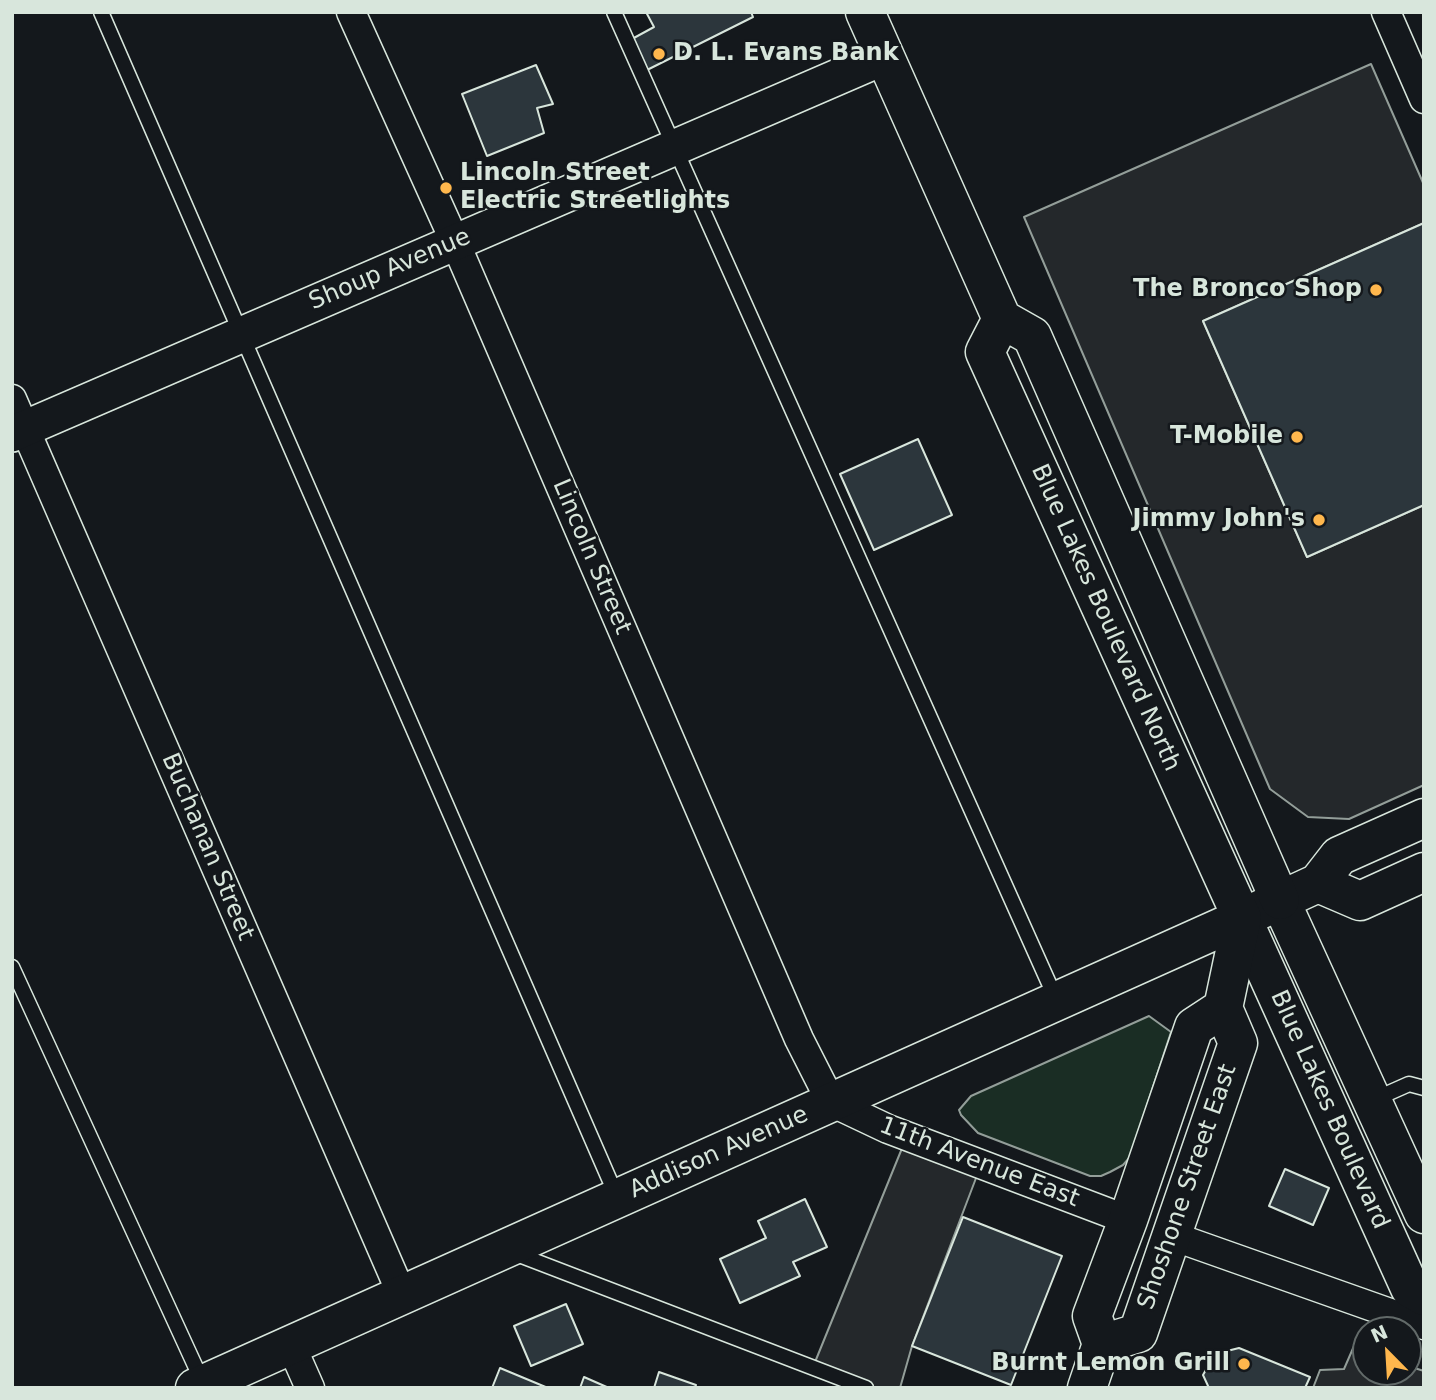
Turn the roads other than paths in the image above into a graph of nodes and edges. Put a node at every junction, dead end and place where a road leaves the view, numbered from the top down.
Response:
1 (101, 12) edge
2 (351, 12) edge
3 (614, 12) edge
4 (865, 12) edge
5 (1386, 12) edge
6 (884, 57) junction
7 (1424, 99) edge
8 (674, 148) junction
9 (455, 242) junction
10 (1002, 318) junction
11 (241, 335) junction
12 (17, 421) edge
13 (1424, 818) edge
14 (1424, 872) edge
15 (1318, 883) junction
16 (1280, 900) junction
17 (1242, 918) junction
18 (12, 967) edge
19 (1056, 1000) junction
20 (1223, 1008) junction
21 (1424, 1088) edge
22 (1372, 1100) junction
23 (831, 1102) junction
24 (617, 1198) junction
25 (1424, 1214) edge
26 (1128, 1220) junction
27 (1172, 1236) junction
28 (504, 1249) junction
29 (402, 1295) junction
30 (1424, 1296) edge
31 (1424, 1325) edge
32 (1102, 1344) junction
33 (291, 1345) junction
34 (200, 1386) edge
35 (310, 1388) edge
36 (866, 1388) edge
37 (1087, 1388) edge

1 - 11 lane
2 - 9 street, Lincoln Street
3 - 8 lane
4 - 6 main road
5 - 7 street
6 - 8 street, Shoup Avenue
6 - 10 main road
8 - 9 street, Shoup Avenue
8 - 19 lane
9 - 11 street, Shoup Avenue
9 - 23 street, Lincoln Street
10 - 16 main road, Blue Lakes Boulevard North
10 - 17 main road, Blue Lakes Boulevard North
11 - 12 street, Shoup Avenue
11 - 24 lane
12 - 29 street, Buchanan Street
13 - 15 main road
14 - 15 main road
15 - 16 main road, Addison Avenue
16 - 17 main road, Addison Avenue
16 - 22 main road, Blue Lakes Boulevard
17 - 19 main road, Addison Avenue
17 - 20 main road
17 - 30 main road, Blue Lakes Boulevard
18 - 34 lane
19 - 23 main road, Addison Avenue
20 - 26 main road, Shoshone Street East
20 - 27 main road, Shoshone Street East
21 - 22 lane
22 - 25 main road, Blue Lakes Boulevard
23 - 24 main road, Addison Avenue
23 - 26 street, 11th Avenue East
24 - 28 main road, Addison Avenue
26 - 32 main road, Shoshone Street East
27 - 31 street
27 - 32 main road, Shoshone Street East
28 - 29 main road, Addison Avenue
28 - 36 lane
29 - 33 main road, Addison Avenue
32 - 37 main road
33 - 34 main road, Addison Avenue
33 - 35 street

